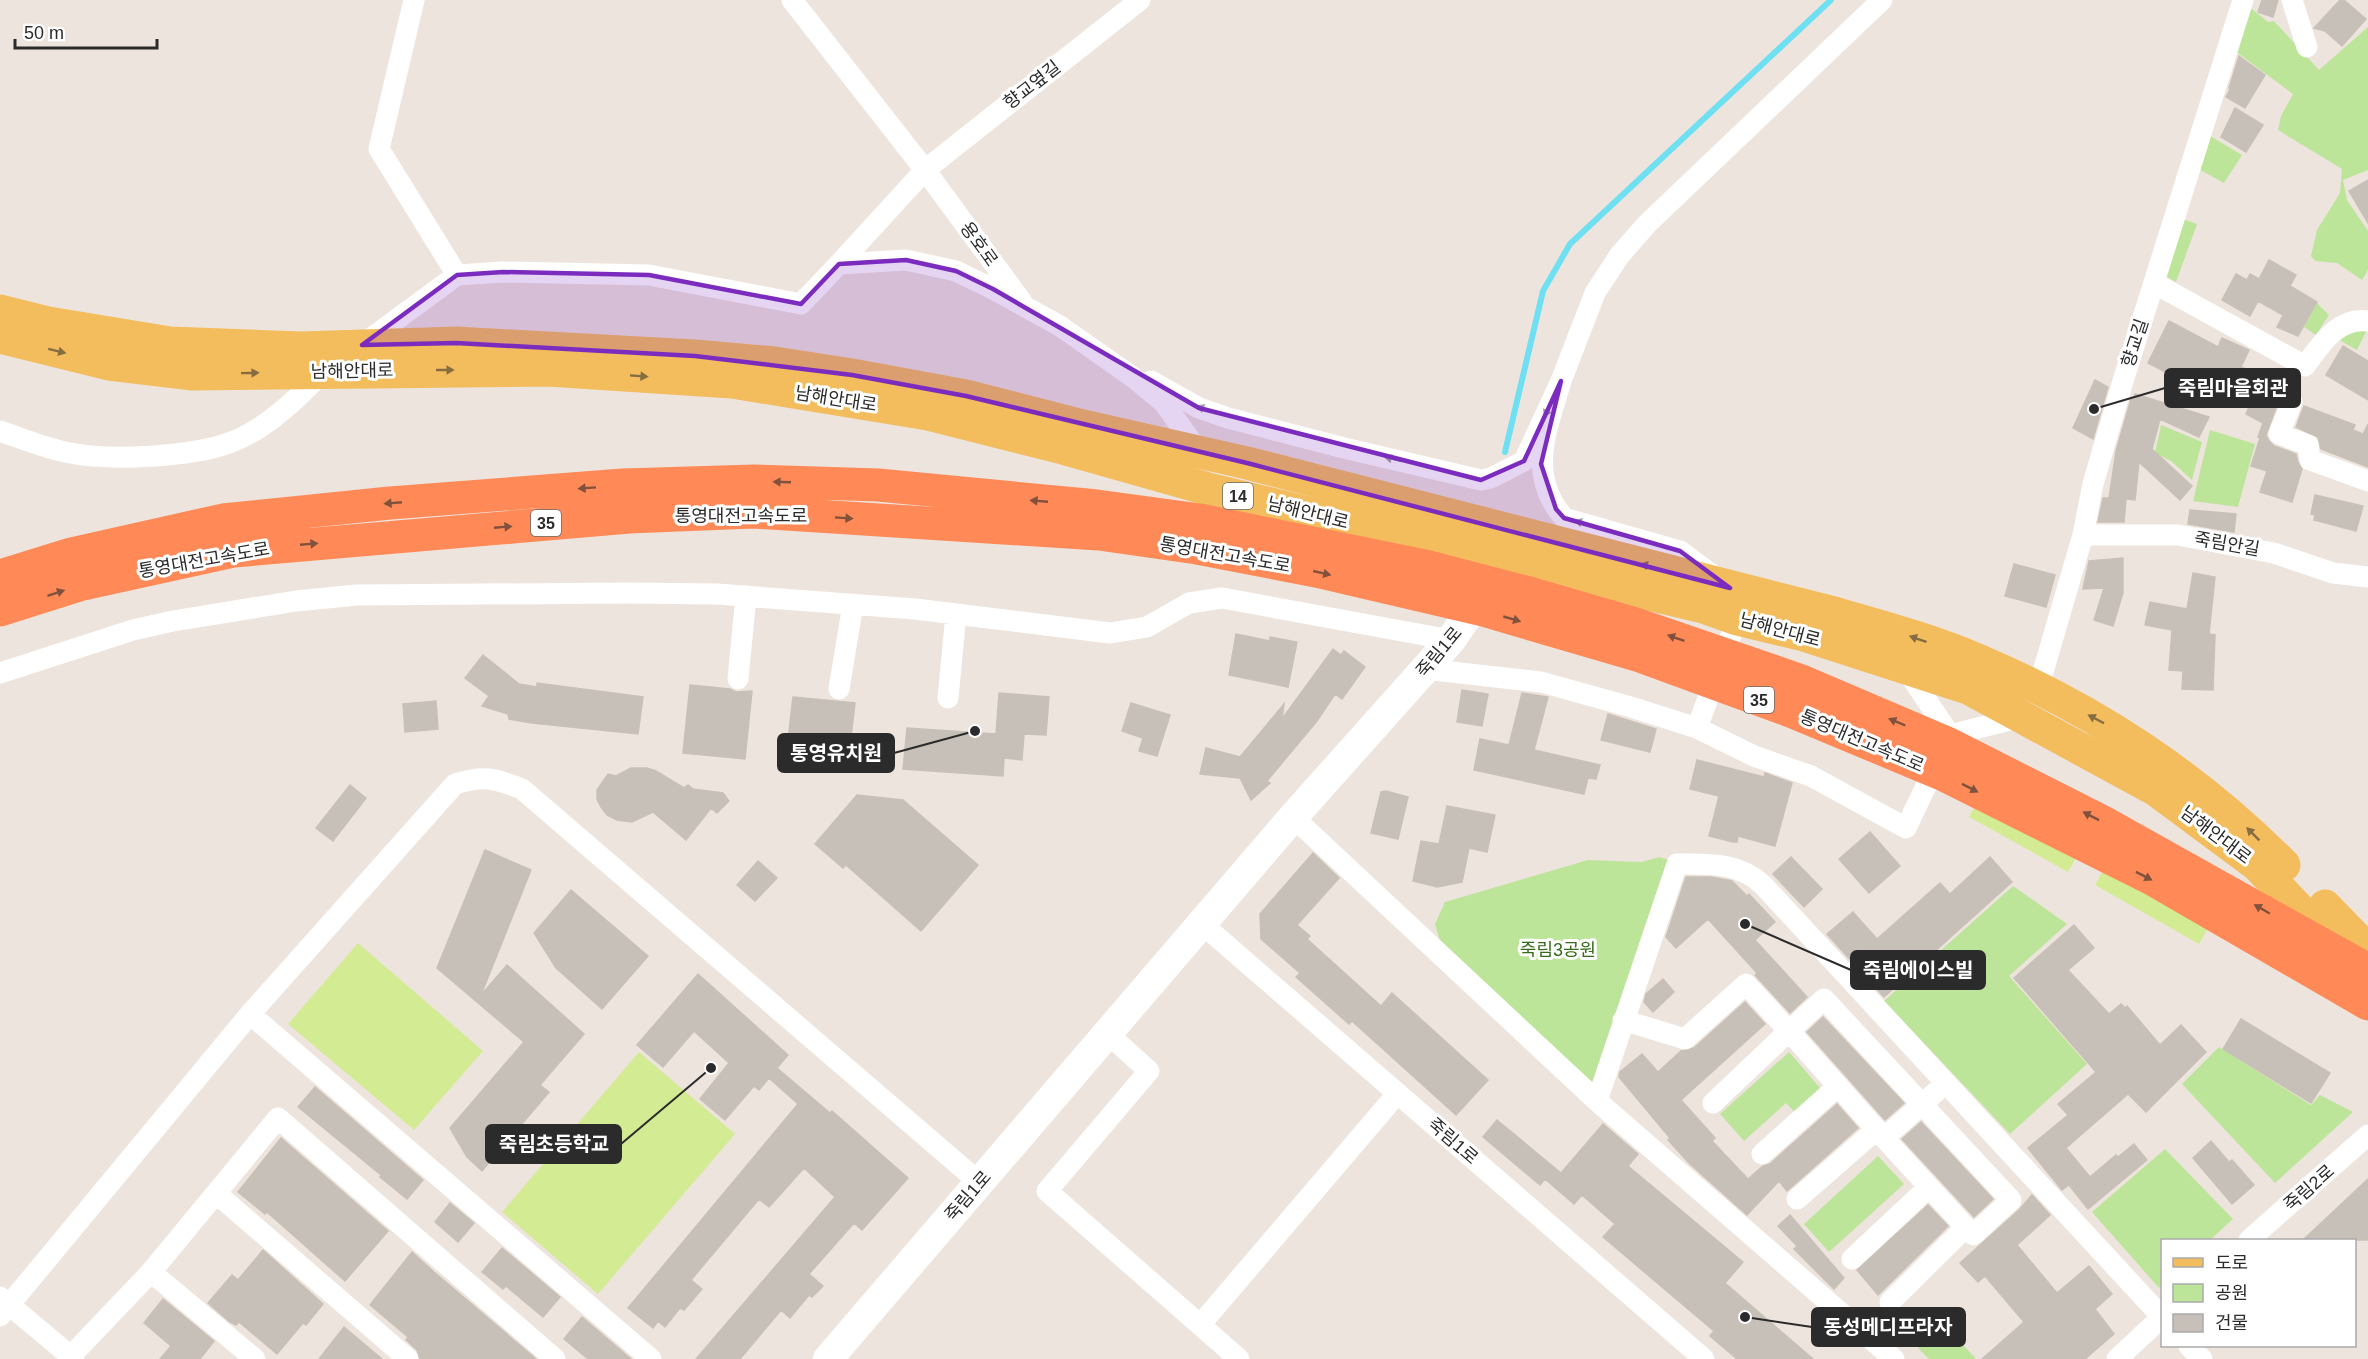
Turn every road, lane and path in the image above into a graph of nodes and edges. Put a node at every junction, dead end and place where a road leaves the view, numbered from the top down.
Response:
1 (414, 0) edge
2 (792, 0) edge
3 (1140, 0) edge
4 (1882, 0) edge
5 (2242, 0) edge
6 (2292, 0) edge
7 (2307, 47) dead end
8 (925, 170) junction
9 (839, 264) junction
10 (458, 275) junction
11 (2154, 284) junction
12 (1026, 307) junction
13 (0, 311) edge
14 (2368, 321) edge
15 (0, 337) edge
16 (362, 345) junction
17 (1100, 354) junction
18 (323, 372) junction
19 (1561, 381) junction
20 (2292, 402) dead end
21 (0, 432) edge
22 (1199, 452) junction
23 (2368, 481) edge
24 (1098, 520) junction
25 (1513, 529) junction
26 (2083, 535) junction
27 (1502, 560) junction
28 (0, 576) edge
29 (2368, 577) edge
30 (746, 596) junction
31 (1734, 603) junction
32 (853, 604) junction
33 (0, 610) edge
34 (956, 614) junction
35 (1450, 640) junction
36 (1905, 668) junction
37 (1425, 669) junction
38 (0, 673) edge
39 (738, 679) dead end
40 (839, 689) dead end
41 (2038, 689) junction
42 (948, 698) dead end
43 (2020, 716) junction
44 (1697, 728) junction
45 (1950, 735) junction
46 (1293, 817) junction
47 (1201, 923) junction
48 (2368, 950) edge
49 (2368, 970) edge
50 (2368, 982) edge
51 (2368, 1004) edge
52 (250, 1014) junction
53 (1623, 1020) junction
54 (1789, 1031) junction
55 (1107, 1034) junction
56 (1946, 1083) junction
57 (1838, 1086) junction
58 (1397, 1094) junction
59 (1597, 1101) junction
60 (1713, 1103) dead end
61 (1922, 1104) junction
62 (1880, 1133) junction
63 (2368, 1135) edge
64 (1762, 1154) dead end
65 (980, 1184) junction
66 (1929, 1187) junction
67 (217, 1194) junction
68 (1797, 1199) dead end
69 (1966, 1227) junction
70 (2250, 1239) edge
71 (1852, 1259) dead end
72 (151, 1272) junction
73 (1890, 1302) dead end
74 (3, 1306) edge
75 (2161, 1315) edge
76 (2161, 1319) edge
77 (1200, 1325) junction
78 (2190, 1347) edge
79 (71, 1358) edge
80 (255, 1359) edge
81 (408, 1359) edge
82 (555, 1359) edge
83 (651, 1359) edge
84 (828, 1359) edge
85 (1239, 1359) edge
86 (1704, 1359) edge
87 (1894, 1359) edge
88 (2117, 1359) edge
89 (2202, 1359) edge

1 - 10 street
2 - 8 street, 용호로
3 - 8 street, 향교옆길
4 - 19 street
5 - 11 street, 향교길
6 - 7 street
8 - 9 street, 향교옆길
8 - 12 street, 용호로
9 - 10 street, 향교옆길
9 - 12 street
10 - 16 street
11 - 14 street
11 - 26 street, 향교길
12 - 17 street, 용호로
13 - 16 main road, 남해안대로 / 14
15 -> 18 main road, 남해안대로 / 14
16 - 22 main road, 남해안대로 / 14
19 -> 17 street
17 - 22 street, 용호로
18 - 21 street
18 -> 27 main road, 남해안대로 / 14
31 -> 19 street
20 - 23 street
22 - 25 main road, 남해안대로 / 14
24 -> 28 highway, 통영대전고속도로 / 35
33 -> 24 highway, 통영대전고속도로 / 35
49 -> 24 highway, 통영대전고속도로 / 35
24 -> 51 highway, 통영대전고속도로 / 35
25 - 27 street, 죽림1로
31 -> 25 main road, 남해안대로 / 14
26 - 29 street, 죽림안길
26 - 41 street, 향교길
27 - 31 main road, 남해안대로 / 14
27 - 35 street, 죽림1로
30 - 32 street
30 - 38 street
30 - 39 street
31 - 36 main road, 남해안대로 / 14
41 -> 31 main road, 남해안대로 / 14
31 - 44 street
32 - 34 street
32 - 40 street
34 - 35 street
34 - 42 street
35 - 37 street, 죽림1로
36 - 43 main road, 남해안대로 / 14
36 - 45 street
37 - 44 street
37 - 46 street, 죽림1로
48 -> 41 main road, 남해안대로 / 14
43 - 45 street
43 - 50 main road, 남해안대로 / 14
44 - 45 street
46 - 47 street, 죽림1로
46 - 59 street
47 - 55 street, 죽림1로
47 - 58 street, 죽림1로
52 - 65 street
52 - 74 street
52 - 83 street
53 - 54 street
53 - 56 street
53 - 59 street
54 - 57 street
54 - 60 street
54 - 61 street
55 - 65 street, 죽림1로
55 - 77 street
56 - 61 street
56 - 75 street
57 - 62 street
57 - 64 street
58 - 77 street
58 - 86 street, 죽림1로
59 - 87 street
61 - 62 street
61 - 69 street
62 - 66 street
62 - 68 street
63 - 70 street, 죽림2로
65 - 84 street, 죽림1로
66 - 69 street
66 - 71 street
67 - 72 street
67 - 81 street
67 - 82 street
69 - 73 street
72 - 79 street
72 - 80 street
74 - 79 street
76 - 88 street
77 - 85 street
78 - 89 street

